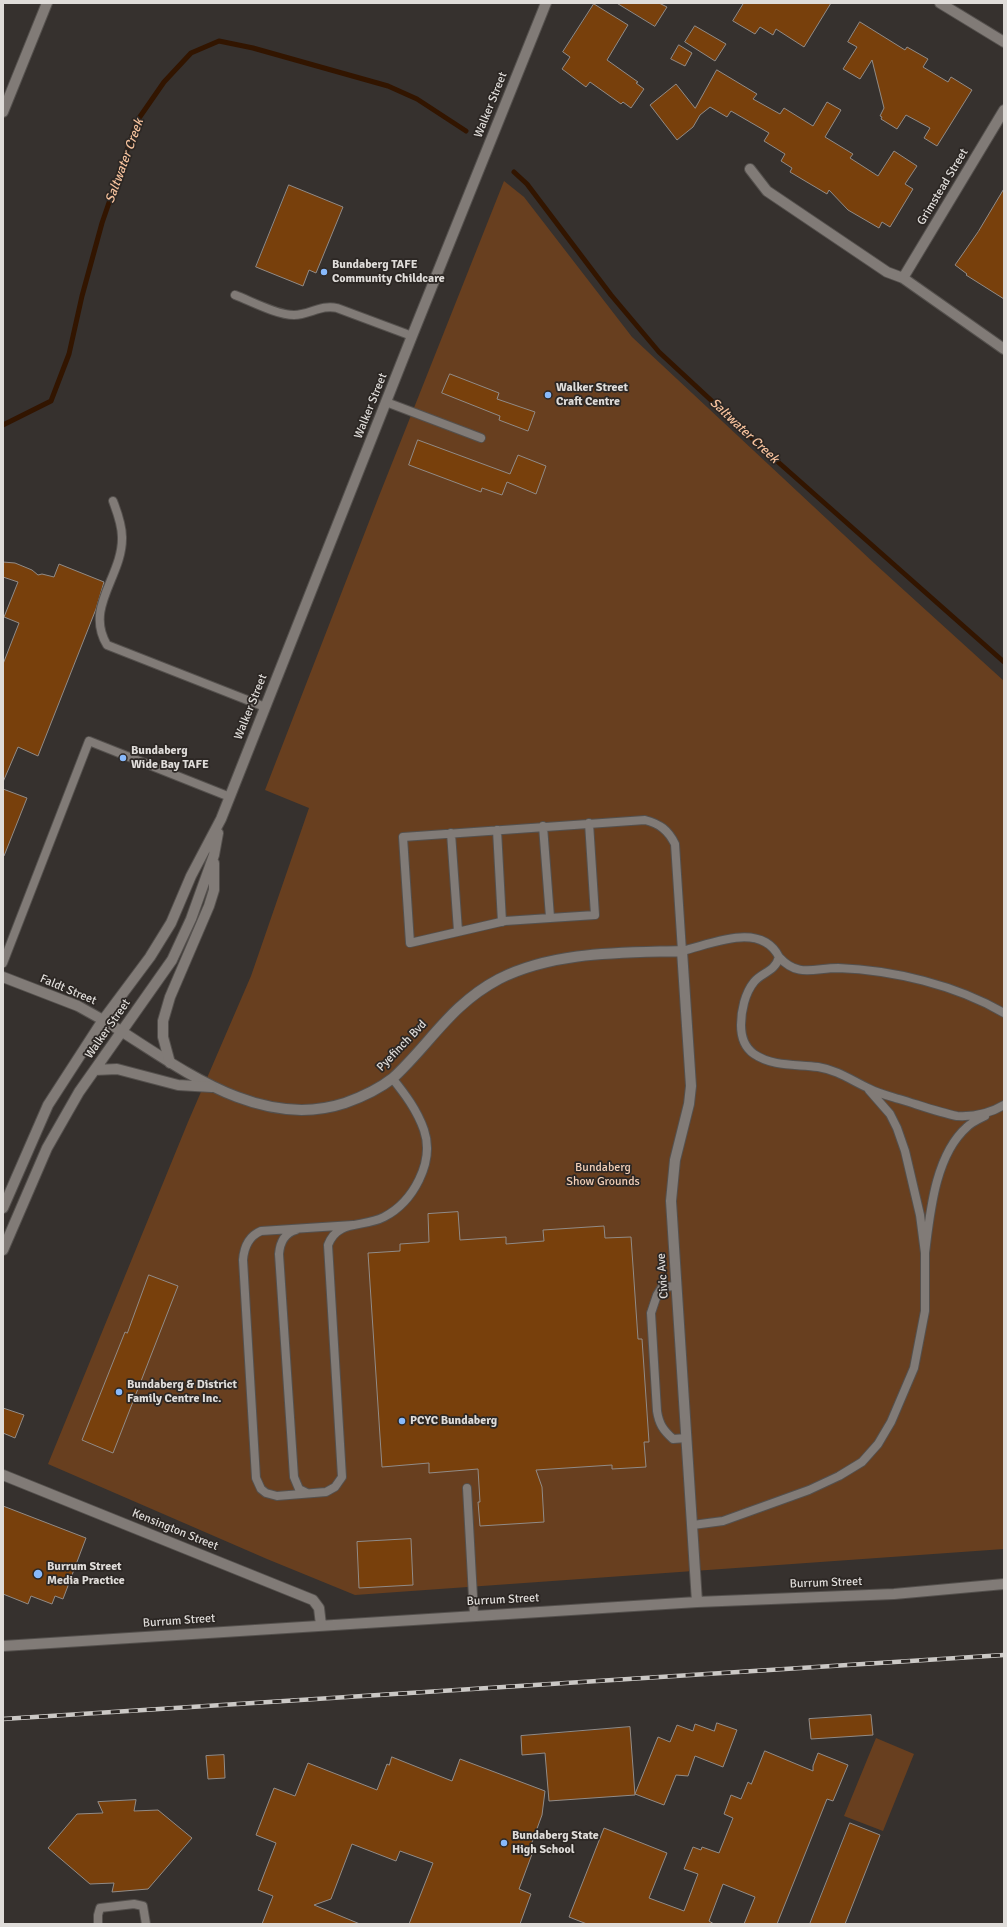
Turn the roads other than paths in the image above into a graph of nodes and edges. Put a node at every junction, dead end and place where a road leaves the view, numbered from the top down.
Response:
1 (47, 3) edge
2 (546, 3) edge
3 (940, 3) edge
4 (1004, 42) edge
5 (1004, 110) edge
6 (3, 112) edge
7 (750, 169) dead end
8 (904, 278) junction
9 (235, 295) dead end
10 (412, 336) junction
11 (1004, 349) edge
12 (386, 402) junction
13 (481, 438) dead end
14 (113, 501) dead end
15 (265, 707) junction
16 (230, 797) junction
17 (221, 819) junction
18 (589, 823) junction
19 (543, 826) junction
20 (497, 830) junction
21 (451, 833) junction
22 (214, 855) junction
23 (550, 917) junction
24 (502, 922) junction
25 (458, 931) junction
26 (682, 951) junction
27 (779, 957) junction
28 (3, 963) edge
29 (3, 977) edge
30 (1004, 1013) edge
31 (103, 1020) junction
32 (121, 1031) junction
33 (170, 1063) junction
34 (95, 1070) junction
35 (392, 1078) junction
36 (212, 1087) junction
37 (868, 1089) junction
38 (1004, 1105) edge
39 (991, 1112) junction
40 (3, 1208) edge
41 (353, 1226) junction
42 (302, 1228) junction
43 (3, 1250) edge
44 (925, 1253) junction
45 (677, 1286) junction
46 (687, 1438) junction
47 (3, 1475) edge
48 (467, 1488) dead end
49 (312, 1493) junction
50 (693, 1525) junction
51 (1004, 1584) edge
52 (697, 1602) junction
53 (474, 1615) junction
54 (321, 1625) junction
55 (3, 1646) edge
56 (98, 1924) edge
57 (146, 1924) edge

1 - 6 street
2 - 10 street, Walker Street
3 - 4 street
5 - 8 street, Grimstead Street
7 - 8 street
8 - 11 street
9 - 10 lane
10 - 12 street, Walker Street
12 - 13 lane
12 - 15 street, Walker Street
14 - 15 lane
15 - 16 street, Walker Street
16 - 17 street, Walker Street
16 - 28 lane
17 - 22 street, Walker Street
17 - 31 street, Walker Street
18 - 19 lane
18 - 23 lane
18 - 26 lane
19 - 20 lane
19 - 23 lane
20 - 21 lane
20 - 24 lane
21 - 25 lane
21 - 25 lane
22 - 32 street, Walker Street
22 - 33 street
23 - 24 lane
24 - 25 lane
26 - 27 lane
26 - 35 street, Pyefinch Bvd
26 - 45 street, Civic Ave
27 - 30 lane
27 - 37 lane
29 - 31 street, Faldt Street
31 - 32 street, Faldt Street
31 - 40 street, Walker Street
32 - 33 street, Pyefinch Bvd
32 - 34 street, Walker Street
33 - 36 street, Pyefinch Bvd
34 - 36 street
34 - 43 street, Walker Street
35 - 36 street, Pyefinch Bvd
35 - 41 lane
37 - 39 lane
37 - 44 lane
38 - 39 lane
39 - 44 lane
41 - 42 lane
41 - 49 lane
42 - 49 lane
42 - 49 lane
44 - 50 lane
45 - 46 street, Civic Ave
45 - 46 lane
46 - 50 street, Civic Ave
47 - 54 street, Kensington Street
48 - 53 lane
50 - 52 street, Civic Ave
51 - 52 street, Burrum Street
52 - 53 street, Burrum Street
53 - 54 street, Burrum Street
54 - 55 street, Burrum Street
56 - 57 lane

